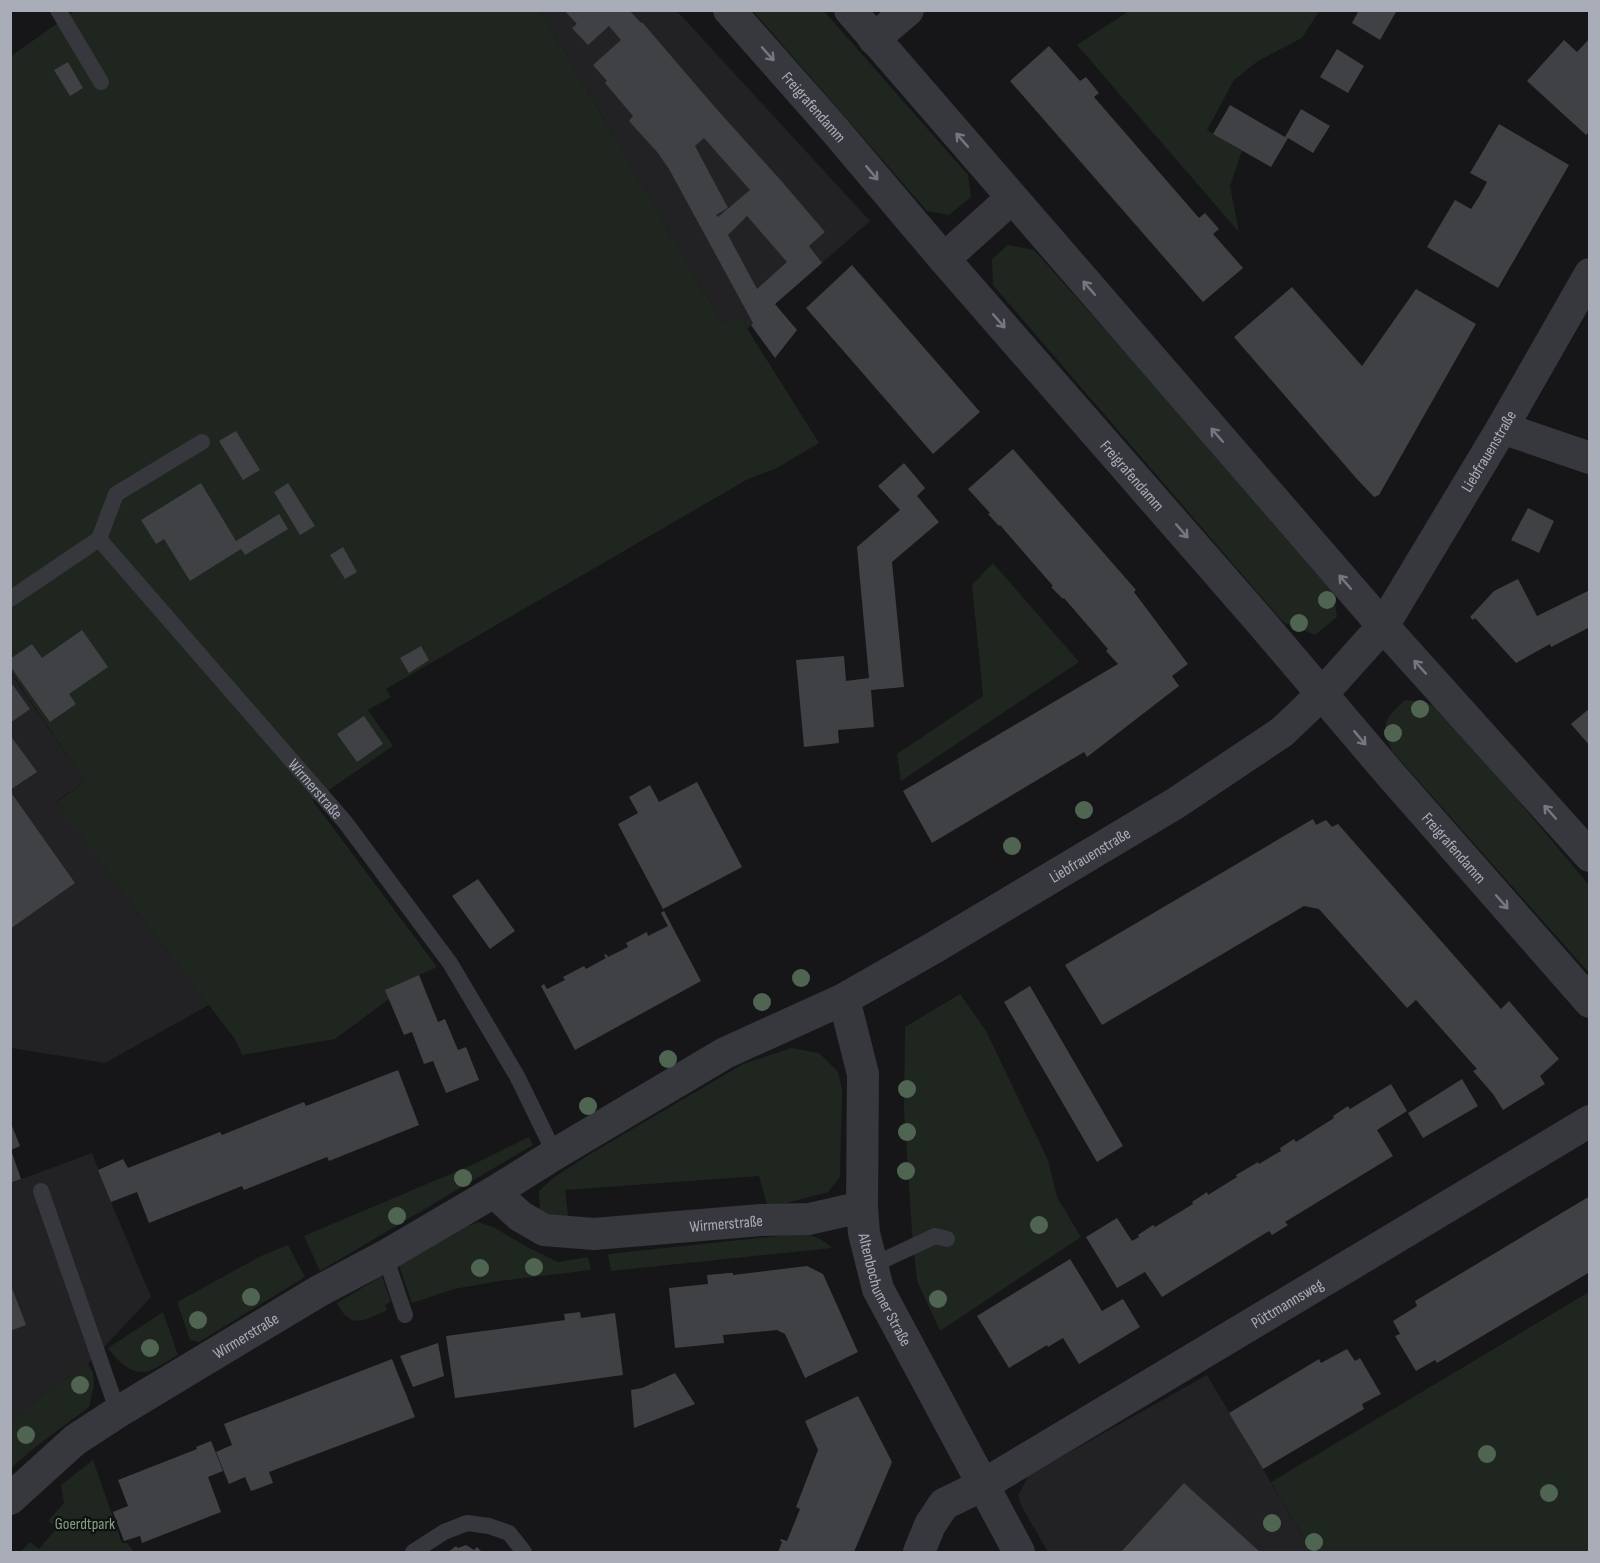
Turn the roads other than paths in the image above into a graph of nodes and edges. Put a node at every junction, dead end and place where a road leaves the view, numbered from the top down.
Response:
1 (58, 10) edge
2 (729, 10) edge
3 (850, 10) edge
4 (908, 10) edge
5 (874, 39) junction
6 (101, 82) dead end
7 (1012, 198) junction
8 (944, 259) junction
9 (1590, 274) edge
10 (1502, 428) junction
11 (202, 442) dead end
12 (1590, 458) edge
13 (99, 539) junction
14 (10, 599) edge
15 (1383, 626) junction
16 (1322, 694) junction
17 (1590, 856) edge
18 (844, 999) junction
19 (1590, 1002) edge
20 (1590, 1121) edge
21 (555, 1154) junction
22 (40, 1191) dead end
23 (494, 1192) junction
24 (862, 1207) junction
25 (947, 1239) dead end
26 (385, 1256) junction
27 (871, 1266) junction
28 (405, 1315) dead end
29 (118, 1412) junction
30 (983, 1485) junction
31 (10, 1499) edge
32 (413, 1552) edge
33 (524, 1552) edge
34 (919, 1552) edge
35 (1019, 1552) edge

1 - 6 lane
2 -> 8 street, Freigrafendamm
3 - 5 street
4 - 5 street
7 -> 5 street
7 - 8 street
15 -> 7 street
8 -> 16 street, Freigrafendamm
9 - 10 street, Liebfrauenstraße
10 - 12 street
10 - 15 street, Liebfrauenstraße
11 - 13 lane
13 - 14 lane
13 - 21 lane, Wirmerstraße
15 - 16 street
17 -> 15 street
16 - 18 street, Liebfrauenstraße
16 -> 19 street, Freigrafendamm
18 - 21 street, Wirmerstraße
18 - 24 street, Altenbochumer Straße
20 - 30 street, Püttmannsweg
21 - 23 street, Wirmerstraße
22 - 29 lane
23 - 24 street, Wirmerstraße
23 - 26 street, Wirmerstraße
24 - 27 street, Altenbochumer Straße
25 - 27 lane
26 - 28 lane
26 - 29 street, Wirmerstraße
27 - 30 street, Altenbochumer Straße
29 - 31 street, Wirmerstraße
30 - 34 street, Püttmannsweg
30 - 35 street, Altenbochumer Straße
32 - 33 lane

